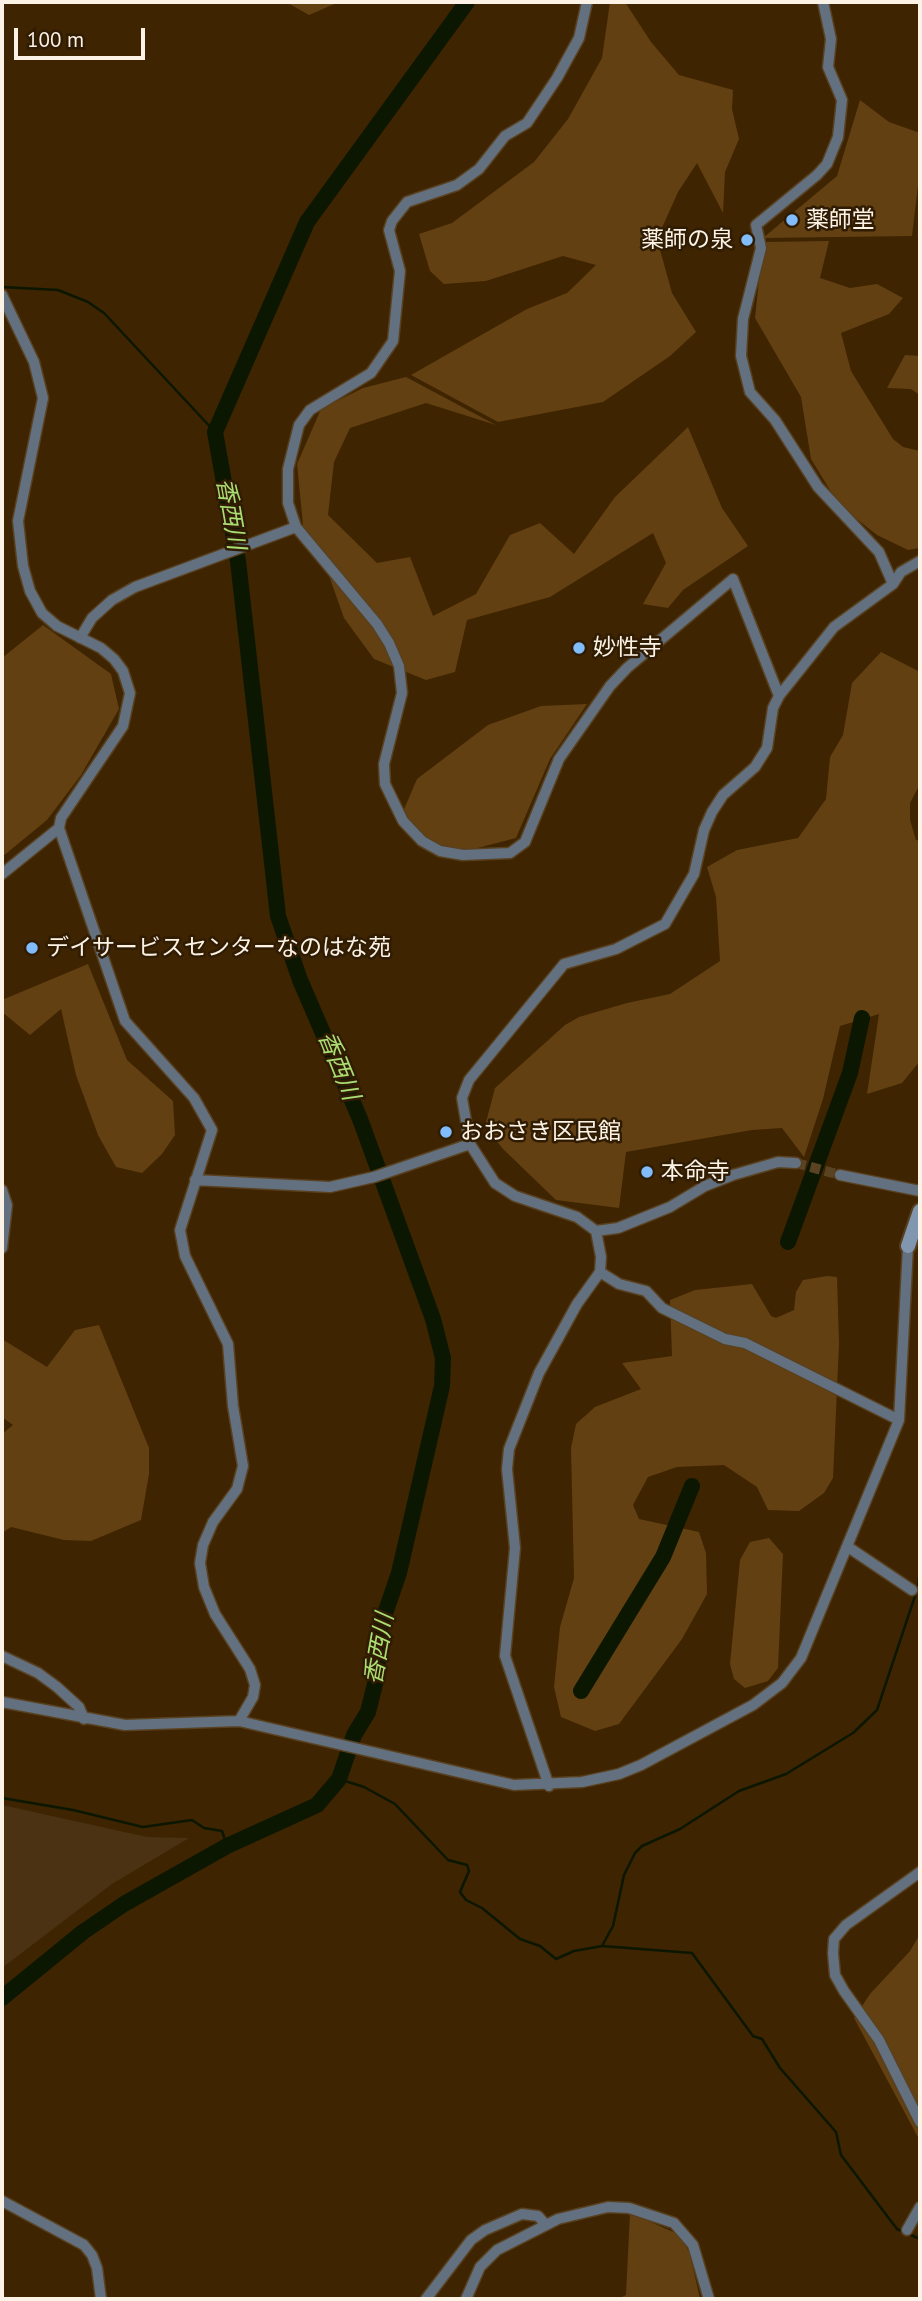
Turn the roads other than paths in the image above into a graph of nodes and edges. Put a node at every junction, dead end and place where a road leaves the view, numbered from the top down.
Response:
1 (587, 2) edge
2 (823, 2) edge
3 (2, 295) edge
4 (296, 527) junction
5 (920, 561) edge
6 (893, 584) junction
7 (80, 638) junction
8 (779, 696) junction
9 (59, 828) junction
10 (2, 874) edge
11 (470, 1144) junction
12 (796, 1163) tunnel mouth
13 (840, 1175) tunnel mouth
14 (195, 1181) junction
15 (2, 1190) edge
16 (920, 1191) edge
17 (920, 1211) edge
18 (596, 1231) junction
19 (908, 1246) joint
20 (2, 1248) edge
21 (600, 1272) junction
22 (899, 1420) junction
23 (848, 1547) junction
24 (912, 1590) dead end
25 (2, 1656) edge
26 (2, 1702) edge
27 (84, 1719) junction
28 (239, 1721) junction
29 (549, 1786) junction
30 (920, 1872) edge
31 (920, 2122) edge
32 (2, 2202) edge
33 (920, 2207) edge
34 (546, 2225) junction
35 (907, 2230) dead end
36 (101, 2299) edge
37 (426, 2299) edge
38 (466, 2299) edge
39 (709, 2299) edge

1 - 4 street
2 - 6 street
3 - 7 street
4 - 7 street
4 - 8 street
5 - 6 street
6 - 8 street
7 - 9 street
8 - 11 street
9 - 10 street
9 - 14 street
11 - 14 street
11 - 18 street
12 - 18 street
13 - 16 street
14 - 28 street
15 - 20 street
17 - 19 street
18 - 21 street
19 - 22 street
21 - 22 street
21 - 29 street
22 - 23 street
23 - 24 street
23 - 29 street
25 - 27 street
26 - 27 street
27 - 28 street
28 - 29 street
30 - 31 street
32 - 36 street
33 - 35 street
34 - 37 street
34 - 38 street
34 - 39 street

